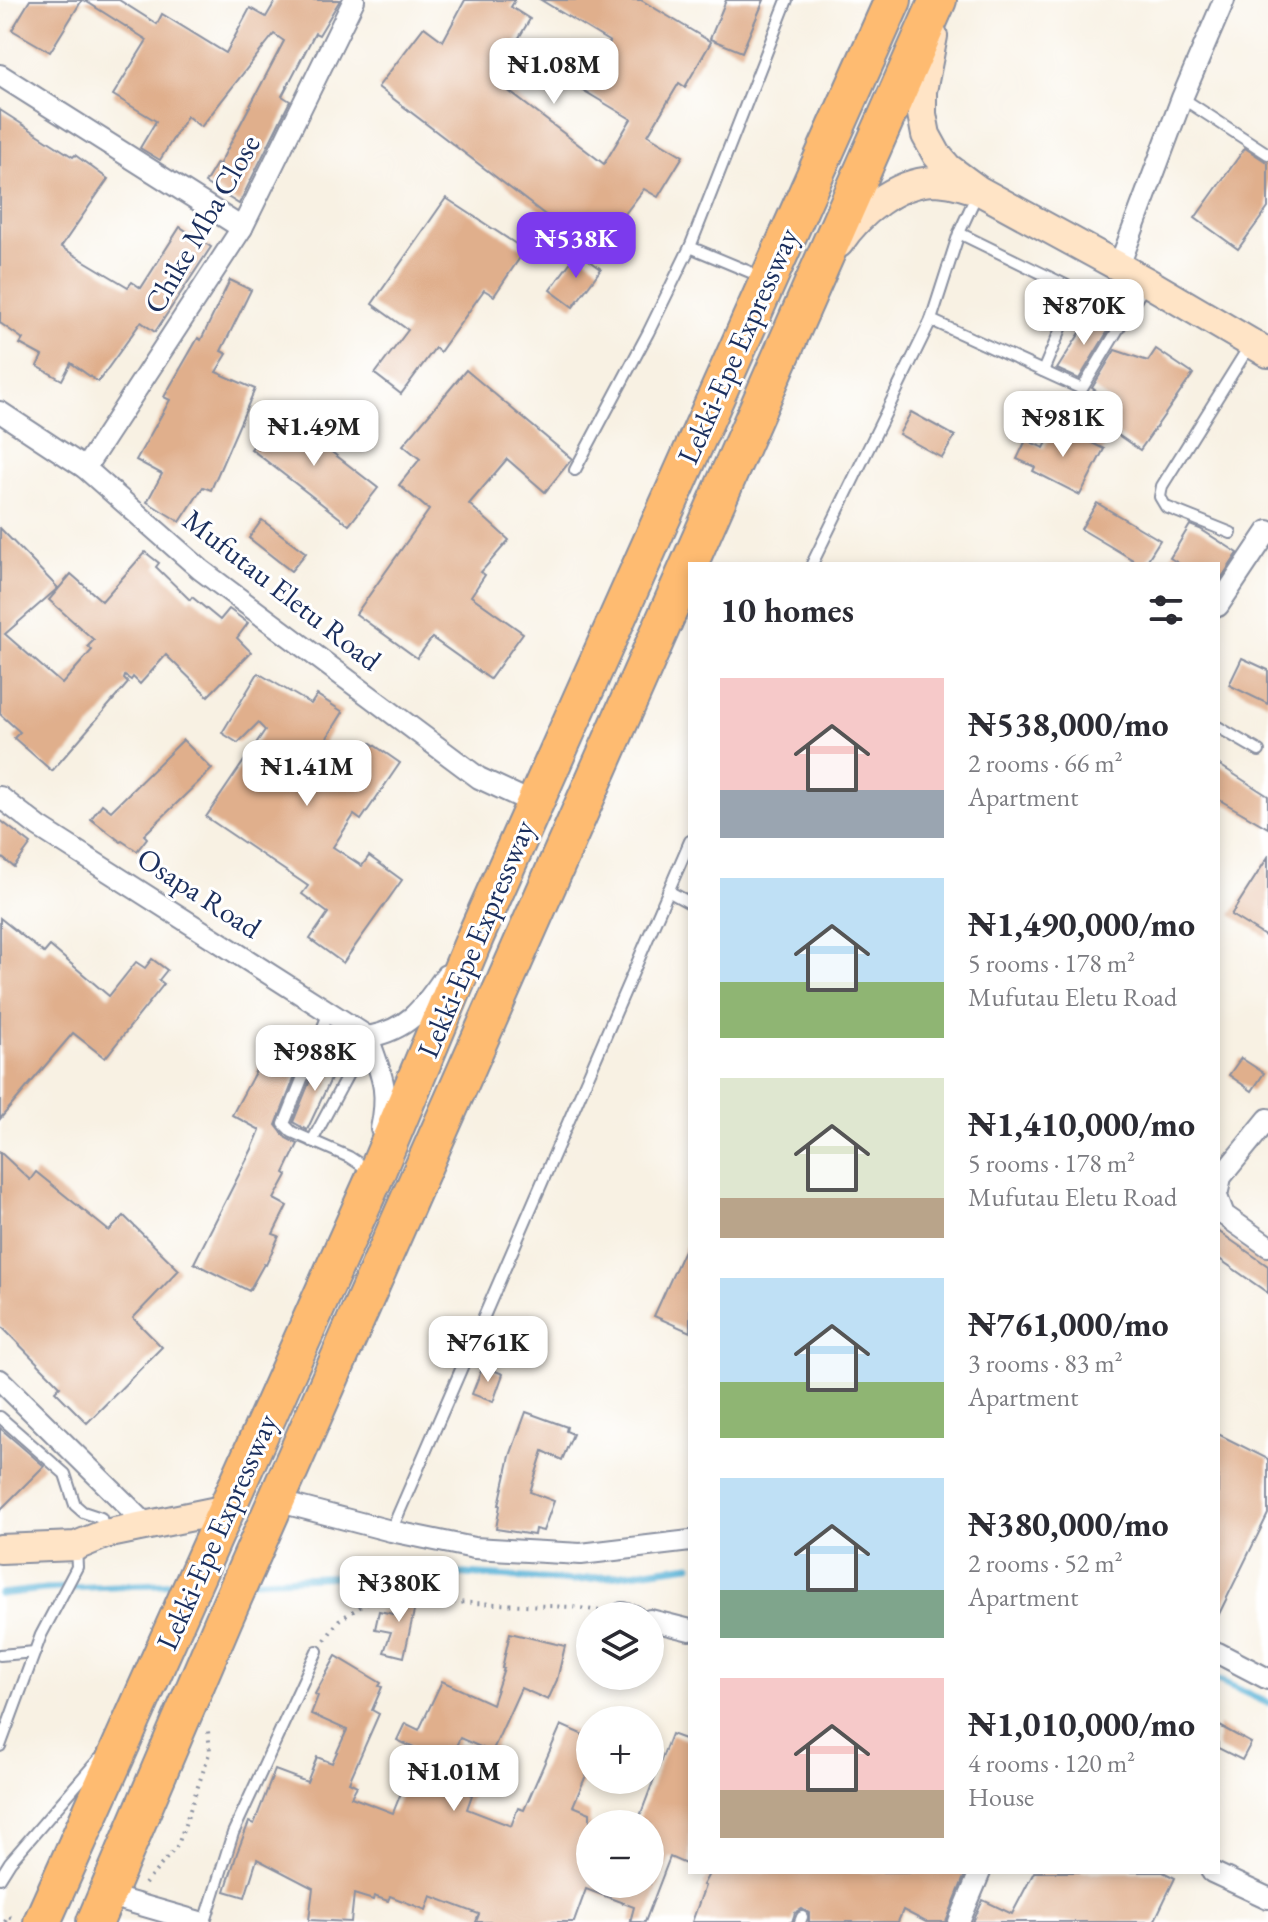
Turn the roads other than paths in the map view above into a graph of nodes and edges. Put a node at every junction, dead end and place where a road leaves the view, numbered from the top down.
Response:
1 (354, 0) edge
2 (787, 0) edge
3 (893, 0) edge
4 (939, 0) edge
5 (1224, 0) edge
6 (0, 75) edge
7 (1182, 98) junction
8 (1268, 154) edge
9 (978, 190) junction
10 (242, 228) junction
11 (959, 233) junction
12 (690, 247) junction
13 (1119, 266) junction
14 (768, 279) junction
15 (814, 280) junction
16 (1147, 282) junction
17 (1077, 291) junction
18 (1127, 315) junction
19 (931, 320) junction
20 (1259, 348) edge
21 (1043, 371) junction
22 (1, 414) edge
23 (85, 468) junction
24 (575, 470) dead end
25 (1268, 531) edge
26 (1231, 533) dead end
27 (690, 562) edge
28 (813, 562) edge
29 (688, 566) edge
30 (1220, 603) edge
31 (1220, 728) edge
32 (1259, 751) dead end
33 (0, 797) edge
34 (535, 804) junction
35 (688, 846) edge
36 (668, 891) junction
37 (688, 902) edge
38 (476, 935) junction
39 (329, 1012) junction
40 (368, 1037) junction
41 (1268, 1119) edge
42 (312, 1141) junction
43 (373, 1177) junction
44 (1220, 1182) edge
45 (1220, 1204) edge
46 (1268, 1246) edge
47 (0, 1380) edge
48 (0, 1417) edge
49 (270, 1516) junction
50 (221, 1523) junction
51 (148, 1526) junction
52 (391, 1531) junction
53 (105, 1534) junction
54 (688, 1541) edge
55 (0, 1549) edge
56 (76, 1556) junction
57 (664, 1624) edge
58 (688, 1630) edge
59 (317, 1651) road end
60 (35, 1652) junction
61 (1220, 1654) edge
62 (0, 1655) edge
63 (1268, 1679) edge
64 (135, 1716) junction
65 (0, 1746) edge
66 (100, 1796) junction
67 (5, 1859) edge
68 (979, 1874) edge
69 (1216, 1874) edge
70 (0, 1878) edge
71 (1268, 1898) edge
72 (110, 1906) edge
73 (18, 1920) edge
74 (59, 1922) edge
75 (203, 1922) edge
76 (959, 1922) edge

1 - 10 street, Chike Mba Close
2 - 12 lane
3 - 14 highway, Lekki-Epe Expressway
4 - 9 street
4 - 15 highway, Lekki-Epe Expressway
5 - 7 street
6 - 10 street
7 - 8 lane
7 - 13 street
9 - 11 lane
9 - 13 street
9 - 15 street
10 - 23 street, Chike Mba Close
11 - 17 lane
11 - 19 lane
12 - 14 lane
12 - 24 lane
13 - 16 street
14 - 34 highway, Lekki-Epe Expressway
15 - 27 highway, Lekki-Epe Expressway
16 - 18 lane
16 - 20 street
17 - 18 lane
17 - 21 lane
18 - 21 lane
19 - 21 lane
19 - 28 lane
20 - 26 lane
22 - 23 street, Mufutau Eletu Road
23 - 34 street, Mufutau Eletu Road
25 - 30 street
29 - 49 highway, Lekki-Epe Expressway
31 - 32 lane
33 - 39 street, Osapa Road
34 - 38 highway, Lekki-Epe Expressway
35 - 36 lane
36 - 37 lane
36 - 52 lane
38 - 40 street
38 - 43 highway, Lekki-Epe Expressway
39 - 40 street, Osapa Road
39 - 42 lane
40 - 42 lane
40 - 43 street
41 - 44 street
42 - 43 lane
43 - 50 highway, Lekki-Epe Expressway
45 - 46 street
47 - 51 street
48 - 53 lane
49 - 52 street
49 - 72 highway, Lekki-Epe Expressway
50 - 51 street
50 - 64 highway, Lekki-Epe Expressway
51 - 53 street
52 - 54 street
53 - 56 street
55 - 56 street
56 - 60 lane
57 - 58 street
59 - 75 lane
60 - 62 lane
60 - 65 lane
61 - 63 street
64 - 66 highway, Lekki-Epe Expressway
64 - 67 lane
66 - 73 highway, Lekki-Epe Expressway
66 - 74 highway
67 - 70 lane
68 - 76 street
69 - 71 street
72 - 75 street

